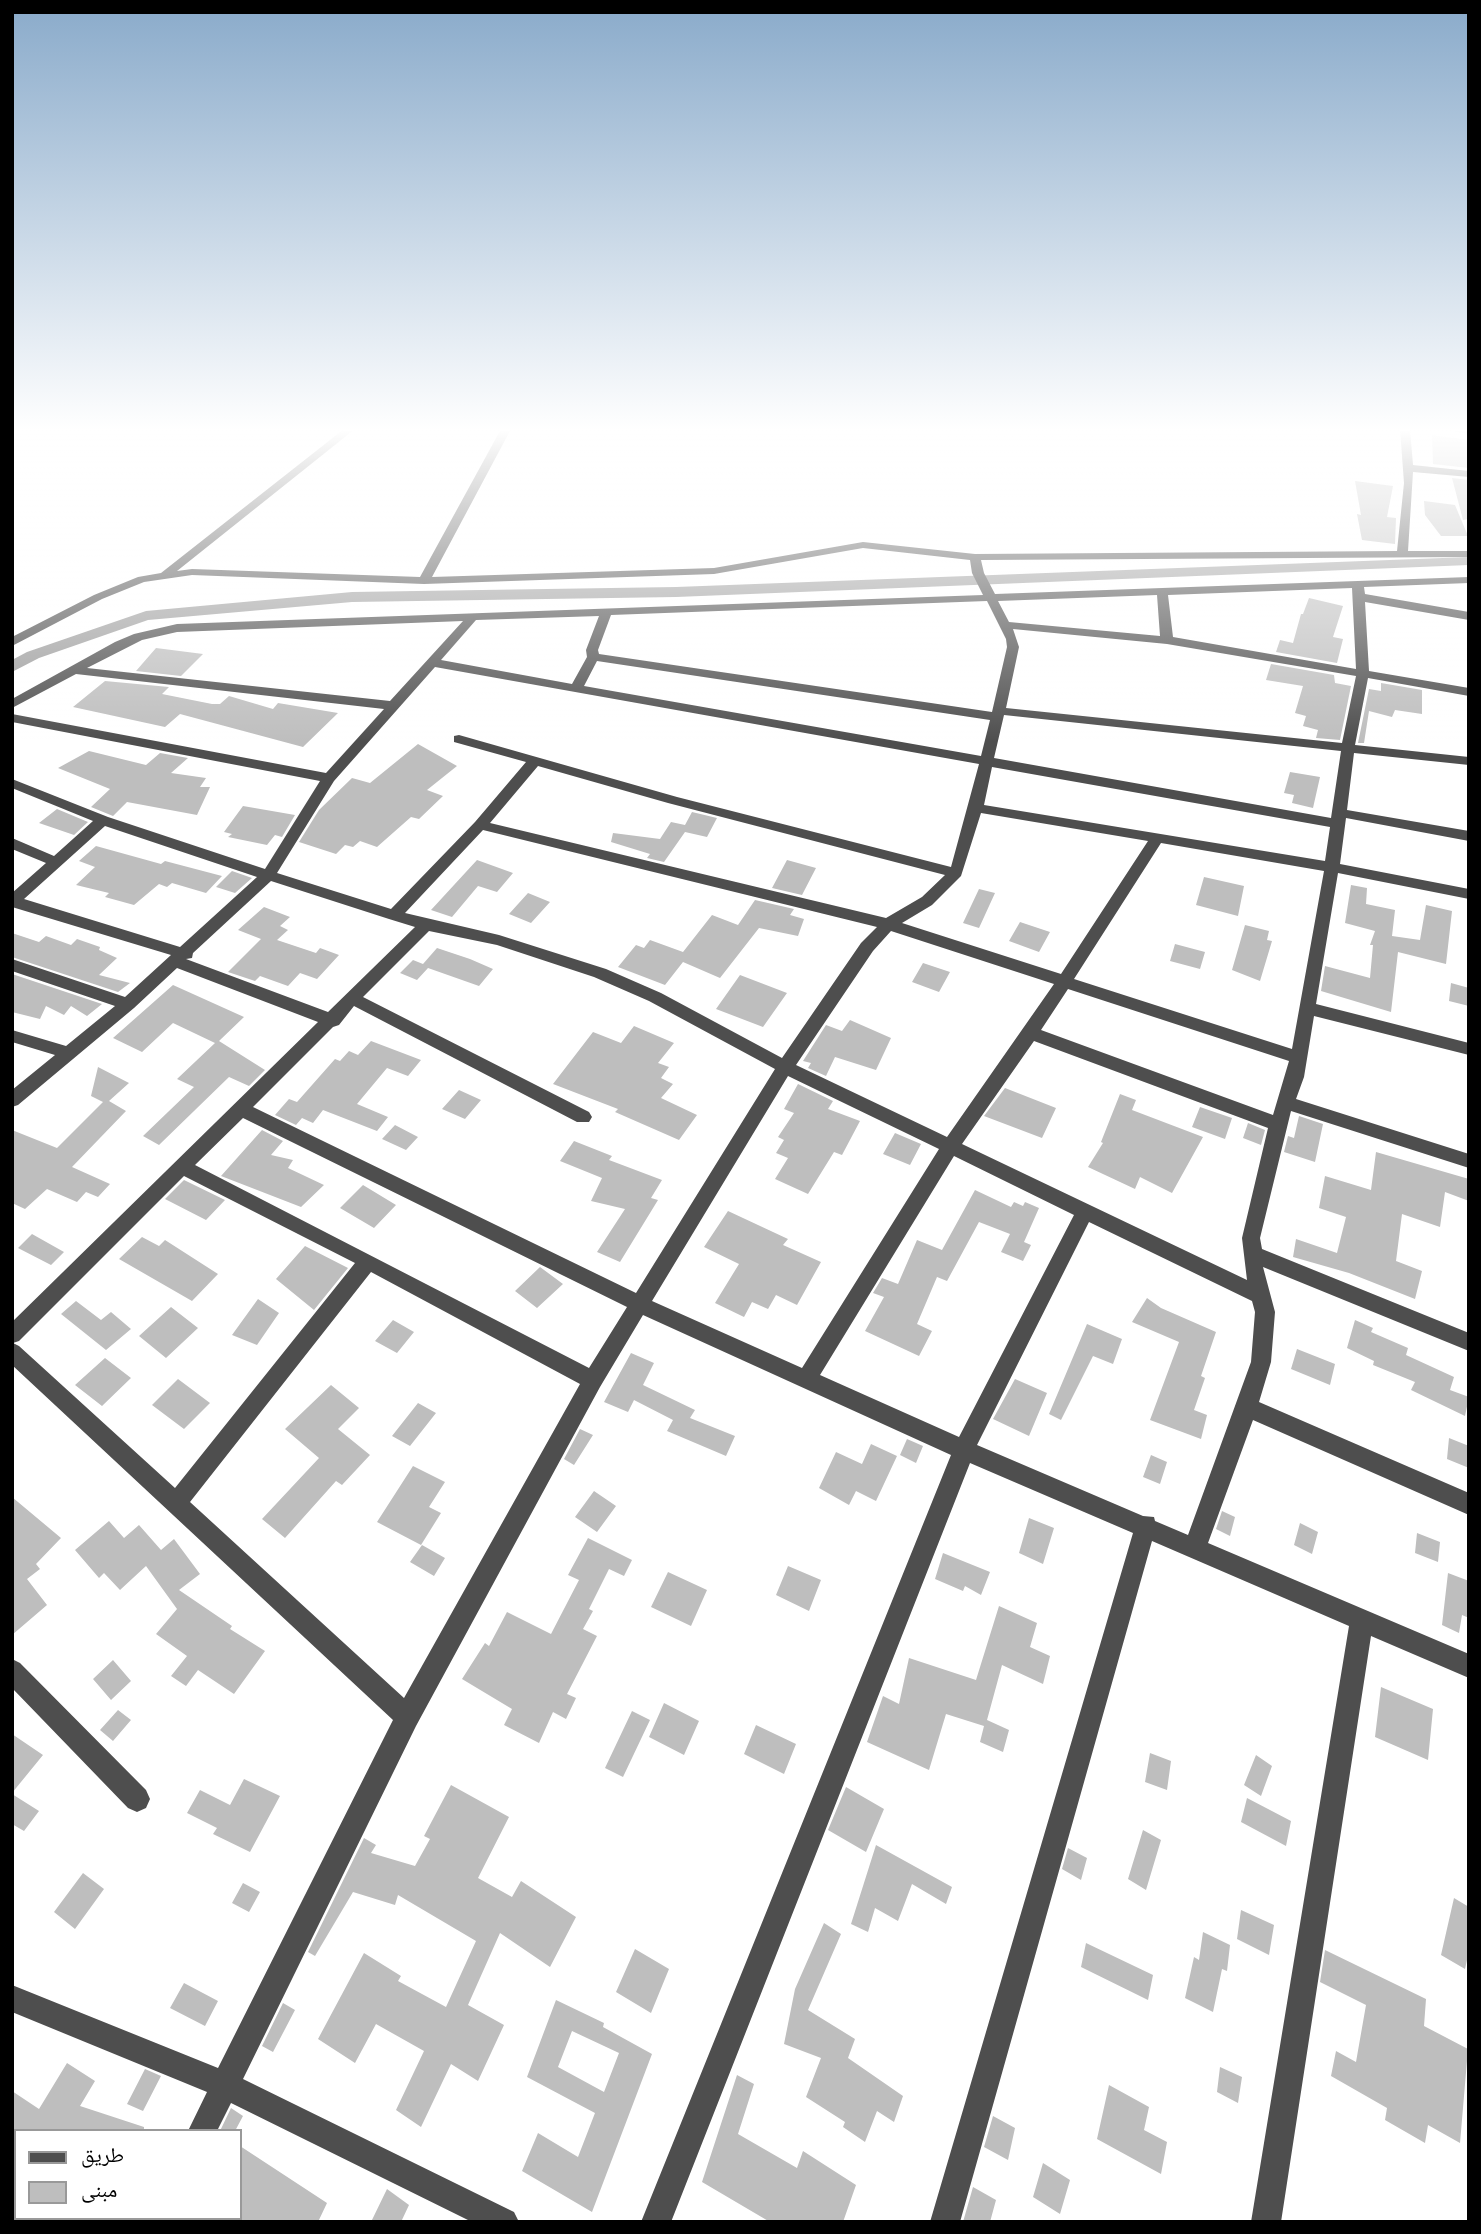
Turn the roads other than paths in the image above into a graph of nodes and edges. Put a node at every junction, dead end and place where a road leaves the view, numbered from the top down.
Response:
1 (217, 533) edge
2 (450, 533) edge
3 (1403, 533) edge
4 (1402, 554) junction
5 (1469, 554) edge
6 (975, 557) junction
7 (164, 575) junction
8 (1469, 580) edge
9 (424, 581) junction
10 (1358, 589) junction
11 (1162, 590) junction
12 (991, 598) junction
13 (606, 613) junction
14 (1469, 616) edge
15 (472, 618) junction
16 (1006, 625) junction
17 (1167, 640) junction
18 (12, 642) edge
19 (593, 657) junction
20 (434, 663) junction
21 (75, 670) junction
22 (1363, 673) junction
23 (576, 689) junction
24 (1469, 692) edge
25 (12, 704) edge
26 (396, 706) junction
27 (998, 714) junction
28 (12, 718) edge
29 (459, 739) dead end
30 (1348, 747) junction
31 (985, 760) junction
32 (1469, 761) edge
33 (534, 762) junction
34 (329, 778) junction
35 (12, 783) edge
36 (976, 808) junction
37 (1340, 819) junction
38 (103, 820) junction
39 (480, 825) junction
40 (1469, 836) edge
41 (1156, 840) junction
42 (12, 844) edge
43 (56, 862) junction
44 (1332, 867) junction
45 (956, 873) junction
46 (268, 875) junction
47 (1469, 894) edge
48 (13, 901) edge
49 (394, 915) junction
50 (888, 924) junction
51 (426, 925) junction
52 (181, 958) junction
53 (12, 965) edge
54 (1065, 981) junction
55 (354, 999) junction
56 (128, 1004) junction
57 (1308, 1008) junction
58 (333, 1021) junction
59 (1031, 1032) junction
60 (12, 1036) edge
61 (1469, 1049) edge
62 (69, 1053) junction
63 (1299, 1058) junction
64 (785, 1066) junction
65 (12, 1100) edge
66 (1286, 1103) junction
67 (242, 1109) junction
68 (583, 1117) dead end
69 (1278, 1124) junction
70 (950, 1147) junction
71 (1469, 1161) edge
72 (183, 1167) junction
73 (1084, 1213) junction
74 (1251, 1253) junction
75 (368, 1261) junction
76 (1263, 1297) junction
77 (639, 1304) junction
78 (12, 1335) edge
79 (1469, 1342) edge
80 (12, 1352) edge
81 (807, 1378) junction
82 (593, 1380) junction
83 (1247, 1407) junction
84 (964, 1450) junction
85 (177, 1502) junction
86 (1469, 1504) edge
87 (1146, 1525) junction
88 (1195, 1547) junction
89 (1363, 1620) junction
90 (1469, 1666) edge
91 (12, 1671) edge
92 (407, 1717) junction
93 (137, 1799) dead end
94 (12, 1997) edge
95 (226, 2085) junction
96 (203, 2129) edge
97 (504, 2222) edge
98 (656, 2222) edge
99 (945, 2222) edge
100 (1266, 2222) edge

1 - 7 street
2 - 9 street
3 - 4 street
4 - 5 street
4 - 6 street
6 - 9 street
6 - 12 street
7 - 9 street
7 - 18 street
8 - 10 street
10 - 11 street
10 - 14 street
10 - 22 street
11 - 12 street
11 - 17 street
12 - 13 street
12 - 16 street
13 - 15 street
13 - 19 street
15 - 20 street
15 - 21 street
16 - 17 street
16 - 27 street
17 - 22 street
19 - 23 street
19 - 27 street
20 - 23 street
20 - 26 street
21 - 25 street
21 - 26 street
22 - 24 street
22 - 30 street
23 - 31 street
26 - 34 street
27 - 30 street
27 - 31 street
28 - 34 street
29 - 33 street
30 - 32 street
30 - 37 street
31 - 36 street
31 - 37 street
33 - 39 street
33 - 45 street
34 - 46 street
35 - 38 street
36 - 41 street
36 - 45 street
37 - 40 street
37 - 44 street
38 - 43 street
38 - 46 street
39 - 49 street
39 - 50 street
41 - 44 street
41 - 54 street
42 - 43 street
43 - 48 street
44 - 47 street
44 - 57 street
45 - 50 street
46 - 49 street
46 - 52 street
48 - 52 street
49 - 51 street
50 - 54 street
50 - 64 street
51 - 55 street
51 - 64 street
52 - 56 street
52 - 58 street
53 - 56 street
54 - 59 street
54 - 63 street
55 - 58 street
55 - 68 street
56 - 62 street
57 - 61 street
57 - 63 street
58 - 67 street
59 - 69 street
59 - 70 street
60 - 62 street
62 - 65 street
63 - 66 street
64 - 70 street
64 - 77 street
66 - 69 street
66 - 71 street
67 - 72 street
67 - 77 street
69 - 74 street
70 - 73 street
70 - 81 street
72 - 75 street
72 - 78 street
73 - 76 street
73 - 84 street
74 - 76 street
74 - 79 street
75 - 82 street
75 - 85 street
76 - 83 street
77 - 81 street
77 - 82 street
80 - 85 street
81 - 84 street
82 - 92 street
83 - 86 street
83 - 88 street
84 - 87 street
84 - 98 street
85 - 92 street
87 - 88 street
87 - 99 street
88 - 89 street
89 - 90 street
89 - 100 street
91 - 93 street
92 - 95 street
94 - 95 street
95 - 96 street
95 - 97 street

